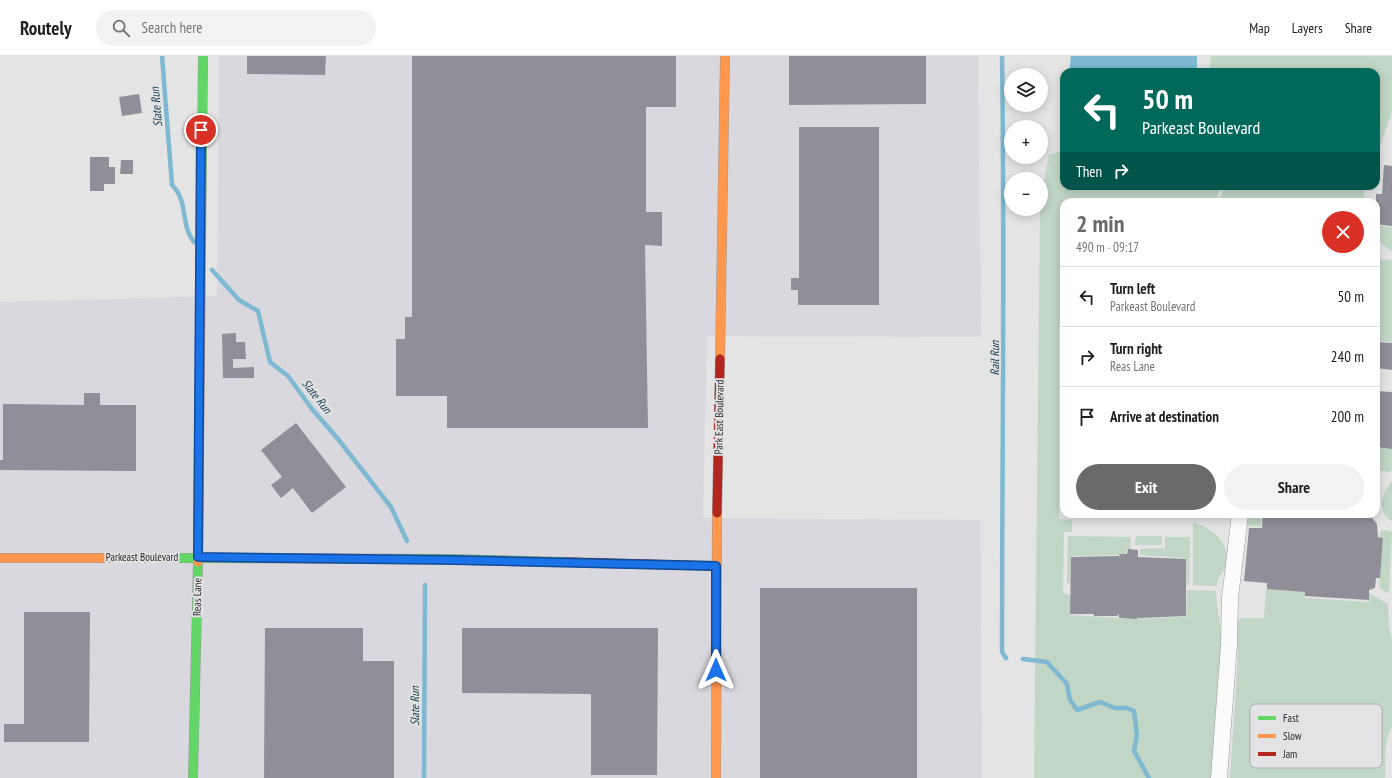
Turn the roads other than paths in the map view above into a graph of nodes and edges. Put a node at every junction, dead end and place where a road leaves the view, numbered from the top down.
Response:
1 (203, 56) edge
2 (725, 56) edge
3 (1240, 518) edge
4 (198, 557) junction
5 (0, 558) edge
6 (716, 566) junction
7 (193, 778) edge
8 (716, 778) edge
9 (1219, 778) edge

1 - 4 street, Reas Lane
2 - 6 street, Park East Boulevard
3 - 9 street
4 - 5 street, Parkeast Boulevard
4 - 6 street, Parkeast Boulevard
4 - 7 street, Reas Lane
6 - 8 street, Park East Boulevard

